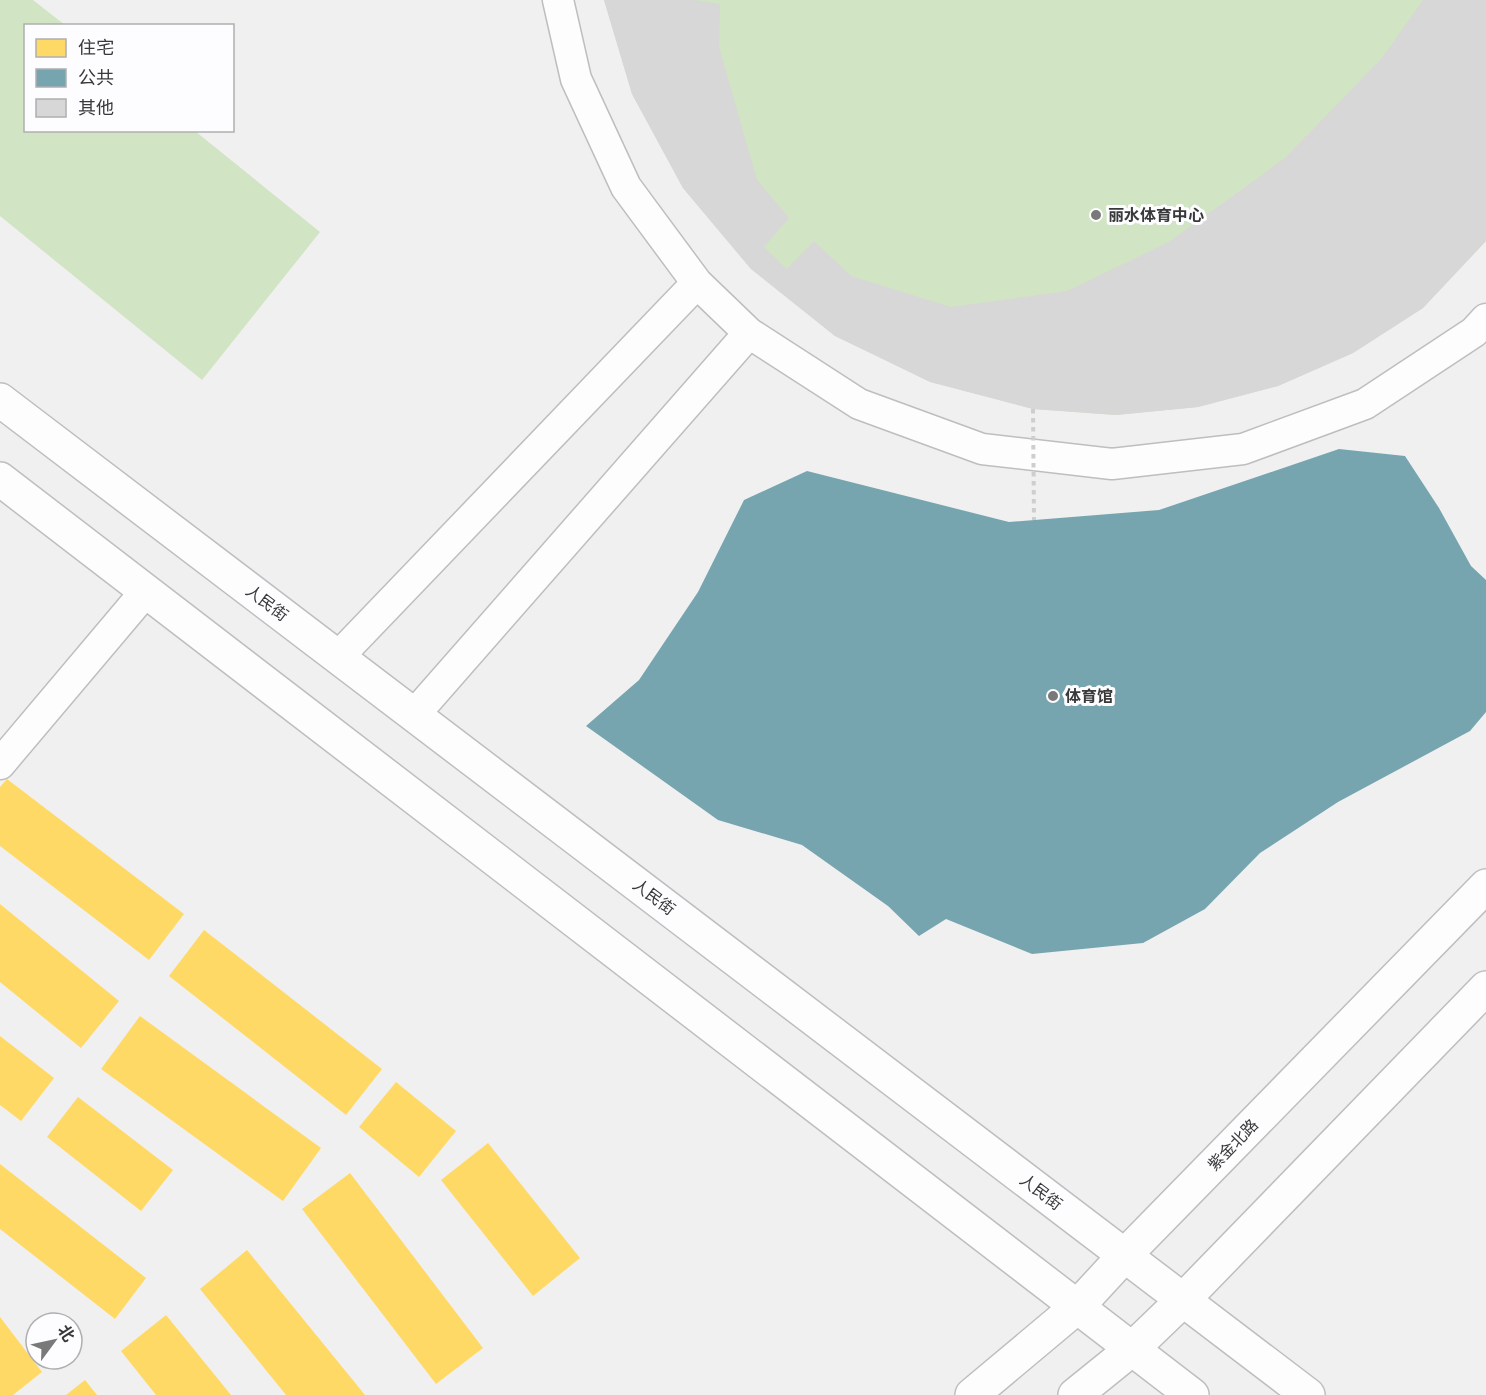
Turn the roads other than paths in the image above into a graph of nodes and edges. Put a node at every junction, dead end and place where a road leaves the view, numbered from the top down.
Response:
1 (558, 0) edge
2 (697, 283) junction
3 (1486, 319) edge
4 (749, 333) junction
5 (0, 400) edge
6 (0, 479) edge
7 (146, 591) junction
8 (338, 657) junction
9 (414, 715) junction
10 (0, 764) edge
11 (1486, 886) edge
12 (1486, 988) edge
13 (1125, 1255) junction
14 (1184, 1300) junction
15 (1077, 1307) junction
16 (1132, 1349) junction
17 (972, 1395) edge
18 (1075, 1395) edge
19 (1192, 1395) edge
20 (1308, 1395) edge

1 - 2 street
2 - 4 street
2 - 8 street
3 - 4 street
4 - 9 street
5 - 8 main road, 人民街
6 - 7 main road
7 - 10 street
7 - 15 main road
8 - 9 main road, 人民街
9 - 13 main road, 人民街
11 - 13 main road, 紫金北路
12 - 14 main road
13 - 14 main road, 人民街
13 - 15 main road, 紫金北路
14 - 16 main road
14 - 20 main road, 人民街
15 - 16 main road
15 - 17 main road, 紫金北路
16 - 18 main road
16 - 19 main road

